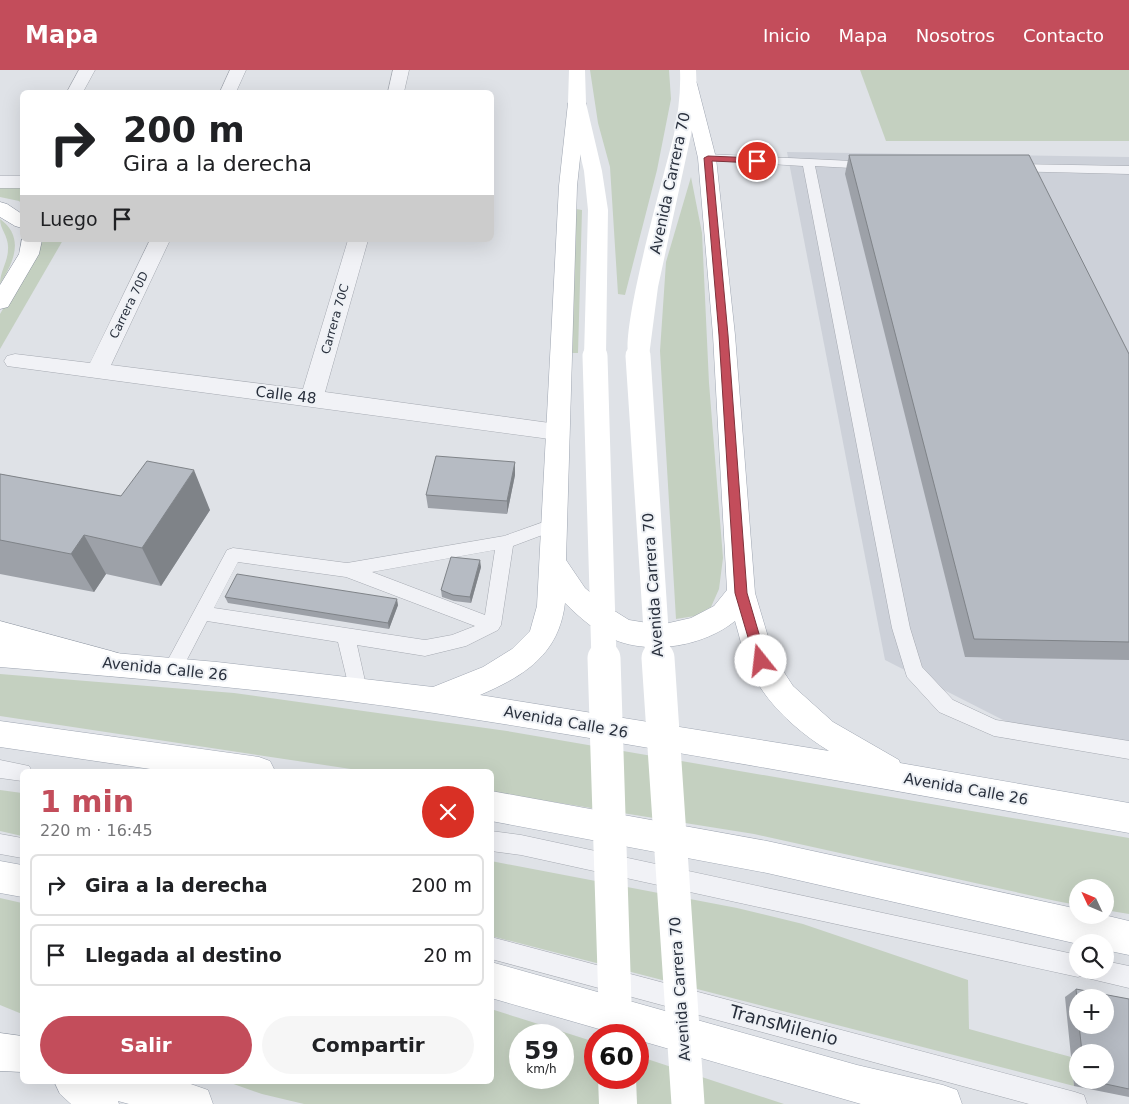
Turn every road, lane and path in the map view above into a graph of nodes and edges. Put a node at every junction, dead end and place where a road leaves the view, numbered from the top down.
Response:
1 (88, 70) edge
2 (238, 70) edge
3 (401, 70) edge
4 (577, 70) edge
5 (689, 77) edge
6 (75, 90) edge
7 (229, 90) edge
8 (396, 90) edge
9 (577, 103) junction
10 (708, 158) junction
11 (809, 164) junction
12 (878, 165) edge
13 (998, 167) edge
14 (1027, 168) junction
15 (1129, 170) edge
16 (0, 182) edge
17 (20, 182) edge
18 (1036, 185) edge
19 (0, 208) edge
20 (20, 221) edge
21 (32, 242) edge
22 (159, 242) edge
23 (357, 242) edge
24 (0, 302) edge
25 (15, 360) dead end
26 (97, 371) junction
27 (312, 398) junction
28 (557, 432) junction
29 (555, 524) junction
30 (505, 542) junction
31 (554, 563) junction
32 (347, 570) junction
33 (741, 593) junction
34 (203, 613) junction
35 (492, 625) junction
36 (0, 633) edge
37 (346, 636) junction
38 (0, 654) edge
39 (111, 663) junction
40 (172, 670) junction
41 (358, 690) junction
42 (433, 700) junction
43 (0, 734) edge
44 (1129, 750) edge
45 (0, 769) edge
46 (245, 769) edge
47 (20, 772) edge
48 (900, 777) junction
49 (494, 806) edge
50 (1129, 818) edge
51 (494, 842) edge
52 (0, 844) edge
53 (20, 848) edge
54 (0, 877) edge
55 (20, 881) edge
56 (1129, 938) edge
57 (494, 949) edge
58 (1069, 964) edge
59 (1114, 974) edge
60 (1129, 977) edge
61 (494, 981) edge
62 (616, 1024) edge
63 (0, 1036) edge
64 (20, 1046) edge
65 (0, 1052) edge
66 (20, 1054) edge
67 (76, 1084) edge
68 (126, 1084) edge
69 (617, 1089) edge
70 (100, 1104) edge
71 (194, 1104) edge
72 (618, 1104) edge
73 (688, 1104) edge
74 (943, 1104) edge
75 (1075, 1104) edge

1 - 6 street
2 - 7 street
3 - 8 street
4 - 9 main road
5 - 10 main road
5 - 73 main road, Avenida Carrera 70, bridge
9 - 28 main road
9 - 62 main road, bridge
10 - 11 lane
10 - 33 main road
11 - 12 lane
11 - 44 lane
13 - 14 lane
14 - 15 lane
14 - 18 lane
16 - 17 street
19 - 20 main road
21 - 24 main road
22 - 26 street, Carrera 70D
23 - 27 street, Carrera 70C
25 - 26 street, Calle 48
26 - 27 street, Calle 48
27 - 28 street, Calle 48
28 - 29 main road
29 - 30 lane
29 - 31 main road
30 - 32 lane
30 - 35 lane
31 - 33 main road
31 - 42 main road
32 - 34 lane
32 - 35 lane
33 - 48 main road
34 - 37 lane
34 - 40 lane
35 - 37 lane
36 - 39 main road
37 - 41 lane
38 - 39 main road, Avenida Calle 26
39 - 40 main road, Avenida Calle 26
40 - 41 main road, Avenida Calle 26
41 - 42 main road, Avenida Calle 26
42 - 48 main road, Avenida Calle 26
43 - 46 main road
45 - 47 lane
48 - 50 main road, Avenida Calle 26
49 - 56 main road
51 - 58 lane
52 - 53 lane
54 - 55 main road
57 - 75 lane, TransMilenio
59 - 60 lane
61 - 74 main road
63 - 64 main road
65 - 66 main road
67 - 70 main road
68 - 71 main road
69 - 72 main road

